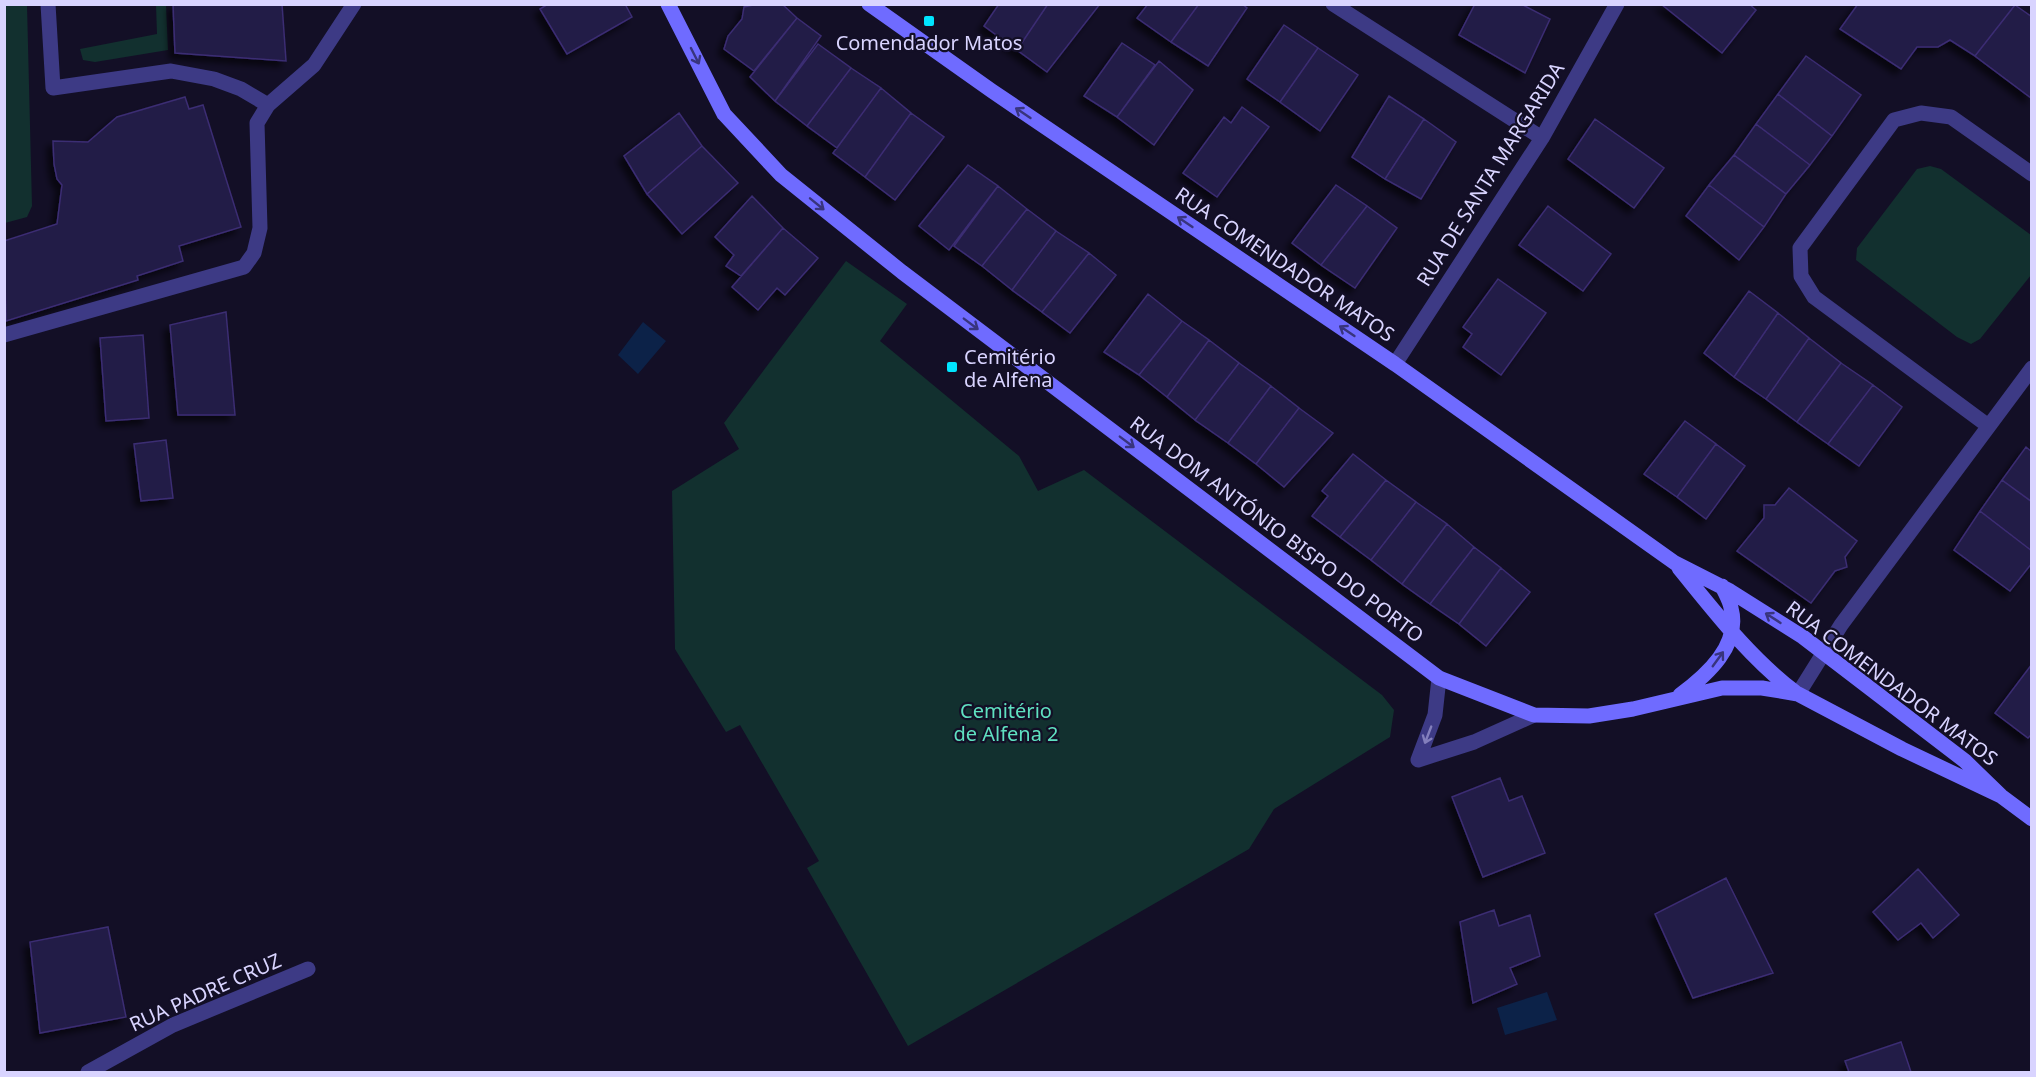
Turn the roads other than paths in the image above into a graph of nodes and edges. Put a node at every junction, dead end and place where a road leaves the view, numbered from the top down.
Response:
1 (48, 4) edge
2 (354, 4) edge
3 (668, 4) edge
4 (869, 4) edge
5 (1333, 4) edge
6 (1617, 4) edge
7 (268, 105) junction
8 (1542, 138) junction
9 (2031, 174) edge
10 (4, 335) edge
11 (1395, 364) junction
12 (2031, 368) edge
13 (1987, 425) junction
14 (1675, 563) junction
15 (1722, 586) junction
16 (1732, 633) junction
17 (1823, 653) junction
18 (1439, 678) junction
19 (1798, 694) junction
20 (1675, 698) junction
21 (1534, 715) junction
22 (2001, 796) junction
23 (2031, 819) edge
24 (308, 969) dead end
25 (88, 1072) edge

1 - 7 street
2 - 7 street
3 -> 18 street, RUA DOM ANTÓNIO BISPO DO PORTO
11 -> 4 street, RUA COMENDADOR MATOS
5 - 8 street
6 - 8 street, RUA DE SANTA MARGARIDA
7 - 10 street
8 - 11 street, RUA DE SANTA MARGARIDA
9 - 13 street
11 - 14 street, RUA COMENDADOR MATOS
12 - 13 street
13 - 17 street
14 - 15 street, RUA COMENDADOR MATOS
14 - 16 street, RUA COMENDADOR MATOS
15 - 16 street
17 -> 15 street, RUA COMENDADOR MATOS
16 - 19 street, RUA COMENDADOR MATOS
20 -> 16 street
17 - 19 street
17 - 22 street, RUA COMENDADOR MATOS
18 - 21 street, RUA DOM ANTÓNIO BISPO DO PORTO
18 -> 21 street
19 - 20 street, RUA DOM ANTÓNIO BISPO DO PORTO
19 - 22 street, RUA DOM ANTÓNIO BISPO DO PORTO
20 - 21 street, RUA DOM ANTÓNIO BISPO DO PORTO
22 - 23 street, RUA COMENDADOR MATOS
24 - 25 street, RUA PADRE CRUZ

